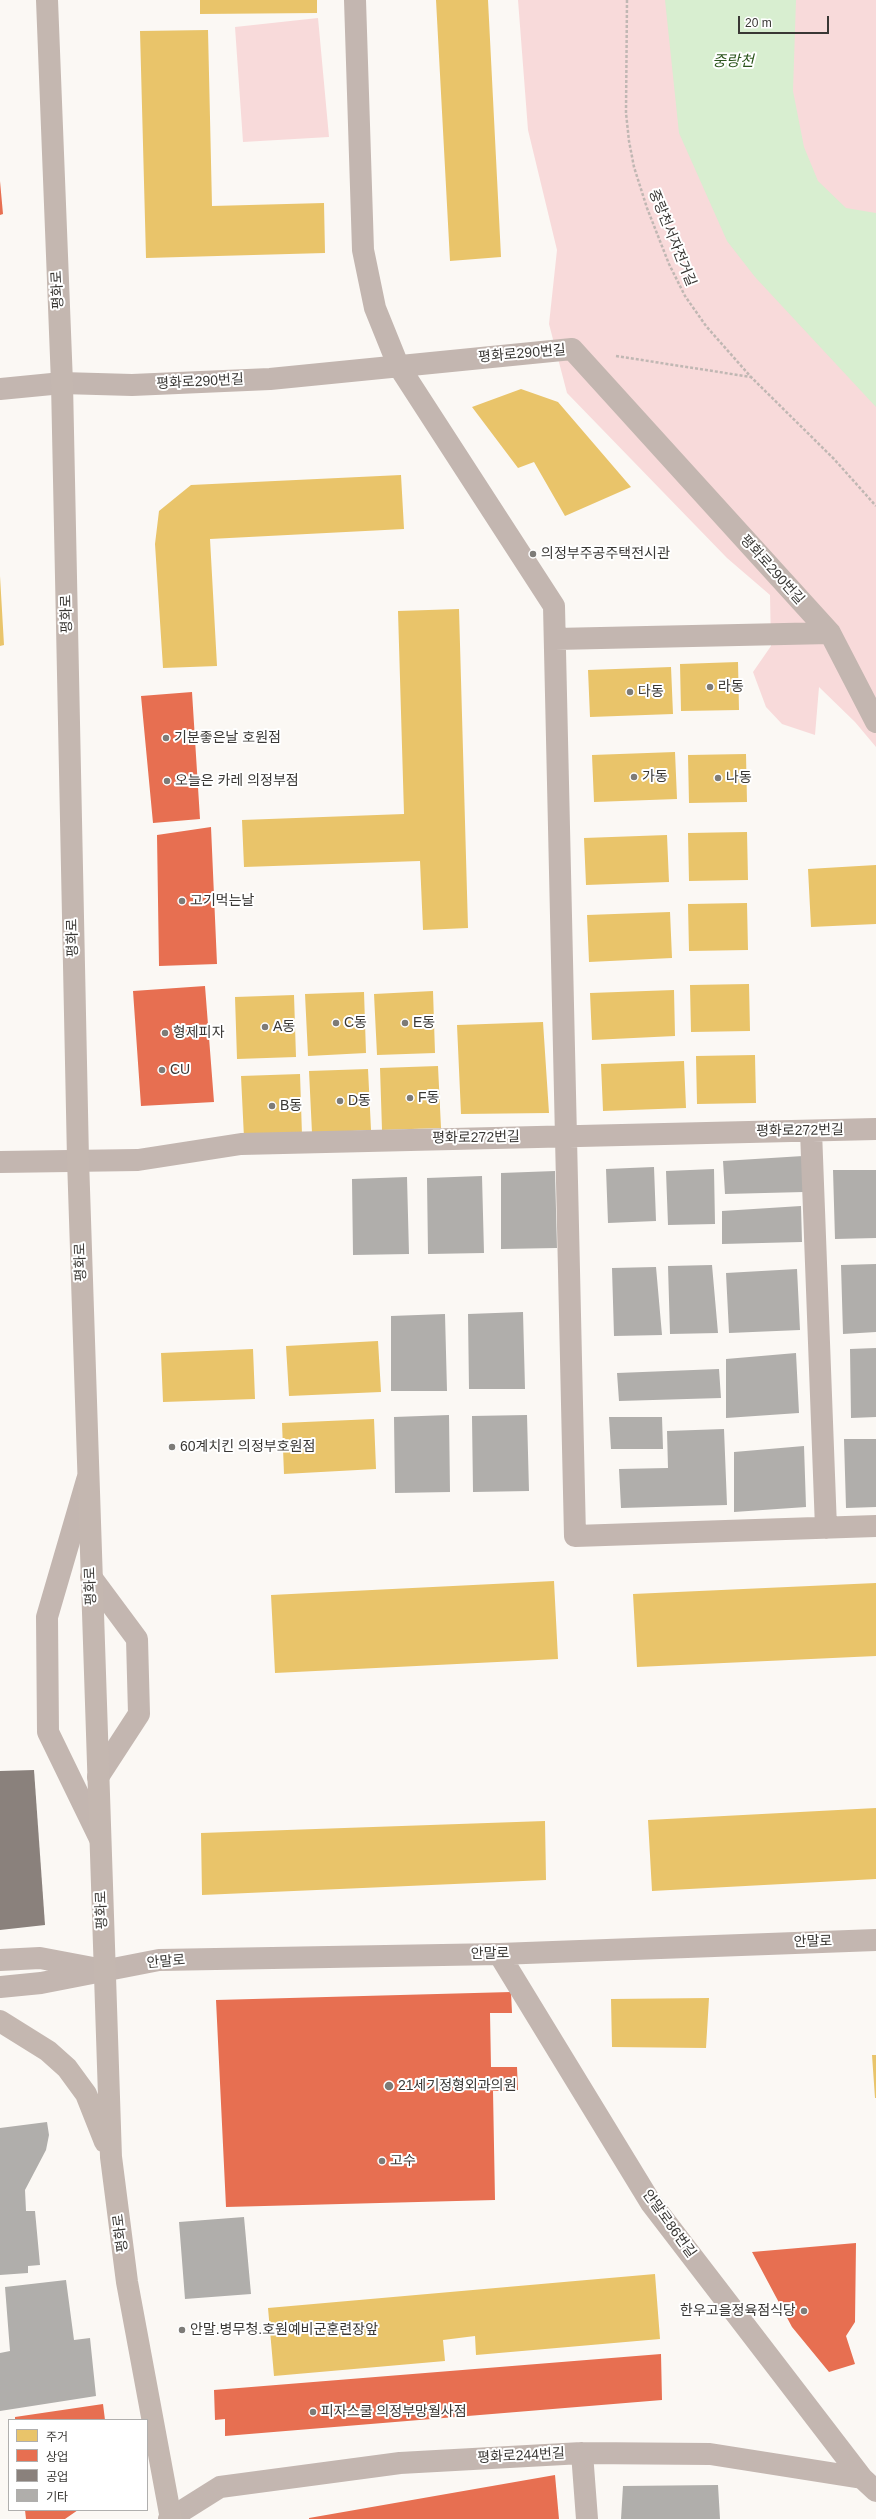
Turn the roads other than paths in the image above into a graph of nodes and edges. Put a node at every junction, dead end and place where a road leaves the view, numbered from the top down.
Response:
1 (47, 0) edge
2 (355, 0) edge
3 (398, 365) junction
4 (62, 383) junction
5 (0, 390) edge
6 (830, 634) junction
7 (555, 639) junction
8 (876, 722) edge
9 (876, 1129) edge
10 (811, 1130) junction
11 (565, 1136) junction
12 (78, 1159) junction
13 (0, 1162) edge
14 (88, 1477) junction
15 (876, 1526) edge
16 (826, 1528) junction
17 (91, 1577) junction
18 (98, 1777) junction
19 (100, 1839) junction
20 (876, 1940) edge
21 (499, 1954) junction
22 (0, 1960) edge
23 (104, 1971) junction
24 (0, 1987) edge
25 (0, 2021) edge
26 (111, 2157) junction
27 (582, 2453) junction
28 (869, 2485) edge
29 (170, 2519) edge
30 (587, 2519) edge

1 - 4 main road, 평화로
2 - 3 street
3 - 4 street, 평화로290번길
3 - 6 street, 평화로290번길
3 - 7 street
4 - 5 street, 평화로290번길
4 - 12 main road, 평화로
6 - 7 street
6 - 8 street, 평화로290번길
7 - 11 street
9 - 10 street, 평화로272번길
10 - 11 street, 평화로272번길
10 - 16 street
11 - 12 street, 평화로272번길
11 - 16 street
12 - 13 street, 평화로272번길
12 - 14 main road, 평화로
14 - 17 main road, 평화로
14 - 19 street
15 - 16 street
17 - 18 main road, 평화로
17 - 18 street
18 - 19 main road, 평화로
19 - 23 main road, 평화로
20 - 21 street, 안말로
21 - 23 street, 안말로
21 - 28 street, 안말로86번길
22 - 23 street, 안말로
23 - 24 street, 안말로
23 - 26 main road, 평화로
25 - 26 main road
26 - 29 main road, 평화로
27 - 28 street, 평화로244번길
27 - 29 street, 평화로244번길
27 - 30 street

